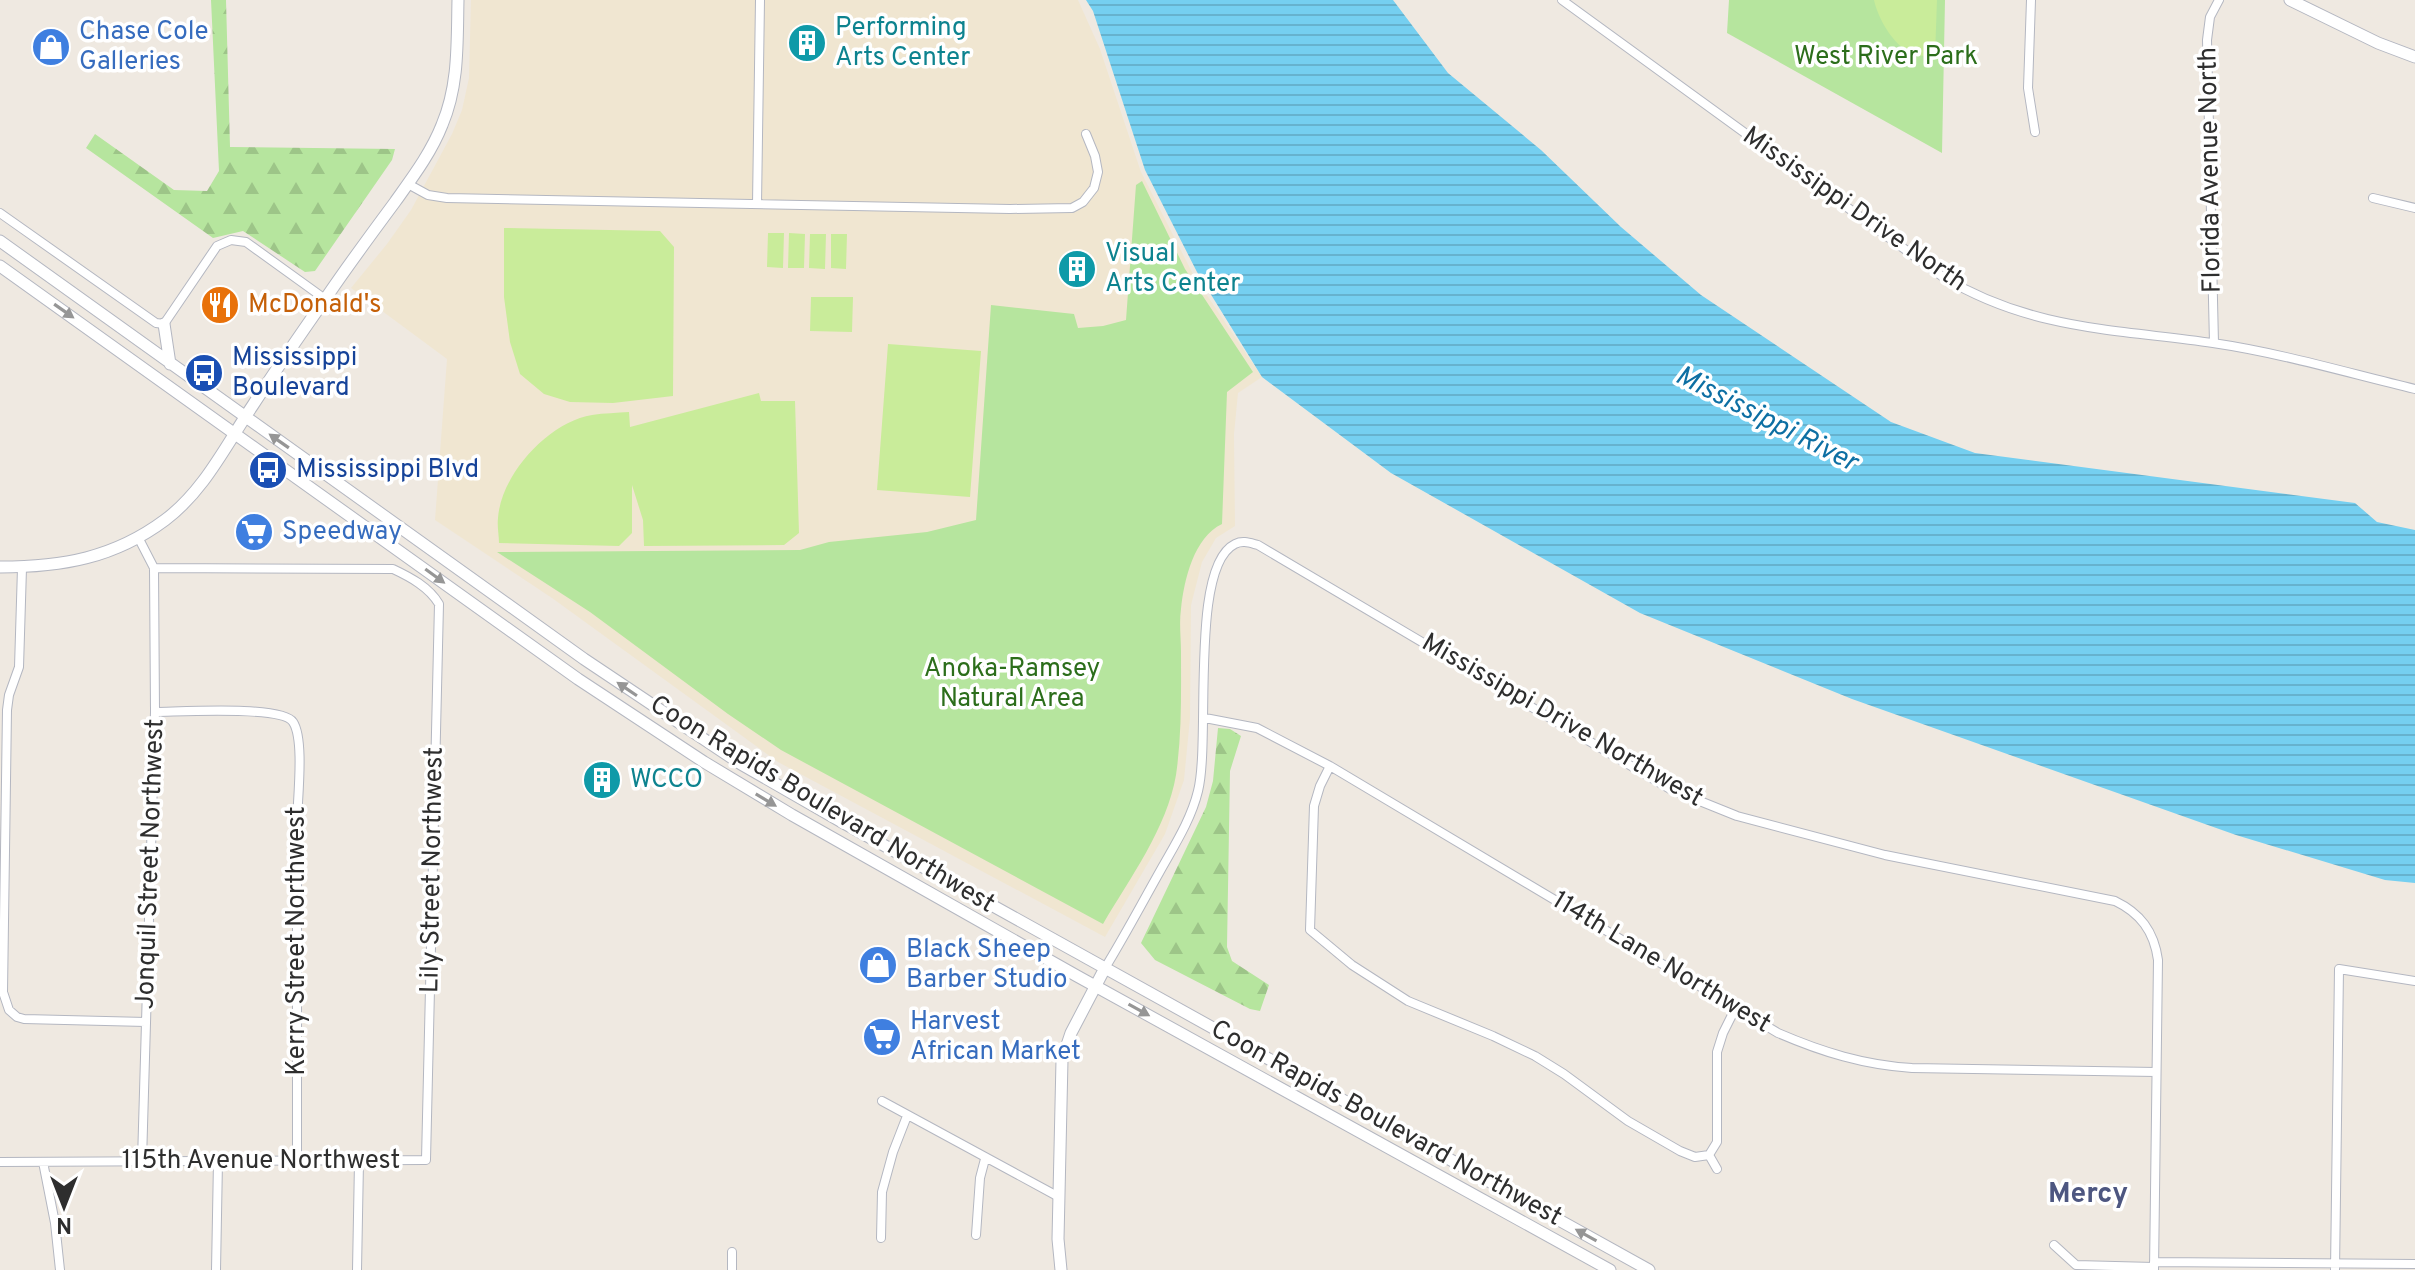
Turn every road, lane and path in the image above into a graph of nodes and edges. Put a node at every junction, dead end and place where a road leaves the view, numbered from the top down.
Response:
1 (458, 0) edge
2 (760, 0) edge
3 (1562, 0) edge
4 (2031, 0) edge
5 (2219, 0) edge
6 (2290, 0) edge
7 (2415, 57) edge
8 (2035, 132) dead end
9 (1086, 134) dead end
10 (408, 184) junction
11 (2373, 198) dead end
12 (757, 204) junction
13 (2415, 208) edge
14 (0, 213) edge
15 (0, 241) edge
16 (0, 266) edge
17 (325, 299) junction
18 (164, 324) junction
19 (2214, 343) junction
20 (170, 364) junction
21 (2415, 389) edge
22 (245, 416) junction
23 (235, 433) junction
24 (138, 537) junction
25 (0, 567) edge
26 (22, 568) junction
27 (154, 568) junction
28 (155, 712) junction
29 (1205, 718) junction
30 (1330, 766) junction
31 (1105, 968) junction
32 (2415, 981) edge
33 (1096, 986) junction
34 (1736, 1007) junction
35 (146, 1022) junction
36 (2156, 1072) junction
37 (882, 1101) dead end
38 (907, 1116) junction
39 (1709, 1155) junction
40 (985, 1159) junction
41 (426, 1160) joint
42 (142, 1161) junction
43 (218, 1161) junction
44 (0, 1162) edge
45 (43, 1162) junction
46 (297, 1162) junction
47 (359, 1162) junction
48 (1717, 1169) dead end
49 (1059, 1197) junction
50 (976, 1235) dead end
51 (881, 1238) dead end
52 (2054, 1245) dead end
53 (732, 1252) dead end
54 (2415, 1264) edge
55 (2154, 1266) edge
56 (2335, 1267) edge
57 (60, 1270) edge
58 (216, 1270) edge
59 (357, 1270) edge
60 (732, 1270) edge
61 (1061, 1270) edge
62 (1610, 1270) edge
63 (1649, 1270) edge

1 - 10 main road
2 - 12 street
3 - 19 street, Mississippi Drive North
4 - 8 street
5 - 19 street, Florida Avenue North
6 - 7 main road
9 - 12 street
10 - 12 street
10 - 17 main road
11 - 13 street
14 - 18 street
15 - 20 main road, Coon Rapids Boulevard Northwest
16 -> 23 main road, Coon Rapids Boulevard Northwest
17 - 18 street
17 - 22 main road
18 - 20 main road
19 - 21 street, Mississippi Drive North
20 - 22 main road, Coon Rapids Boulevard Northwest
22 - 23 main road
31 -> 22 main road, Coon Rapids Boulevard Northwest
23 - 24 main road
23 -> 33 main road, Coon Rapids Boulevard Northwest
24 - 26 main road
24 - 27 street
25 - 26 main road
26 - 35 street
27 - 28 street, Jonquil Street Northwest
27 - 41 street, Lily Street Northwest
28 - 35 street, Jonquil Street Northwest
28 - 46 street, Kerry Street Northwest
29 - 30 street, 114th Lane Northwest
29 - 31 street
29 - 36 street, Mississippi Drive Northwest
30 - 34 street, 114th Lane Northwest
30 - 39 street
31 - 33 main road
63 -> 31 main road, Coon Rapids Boulevard Northwest
32 - 56 street
33 - 49 main road
33 -> 62 main road, Coon Rapids Boulevard Northwest
34 - 36 street, 114th Lane Northwest
34 - 39 street
35 - 42 street, Jonquil Street Northwest
36 - 55 street
37 - 38 street
38 - 40 street
38 - 51 street
39 - 48 street
40 - 49 street
40 - 50 street
41 - 47 street, 115th Avenue Northwest
42 - 43 street, 115th Avenue Northwest
42 - 45 street, 115th Avenue Northwest
43 - 46 street, 115th Avenue Northwest
43 - 58 street
44 - 45 street, 115th Avenue Northwest
45 - 57 street
46 - 47 street, 115th Avenue Northwest
47 - 59 street
49 - 61 main road
52 - 55 street
53 - 60 street
54 - 56 street
55 - 56 street

